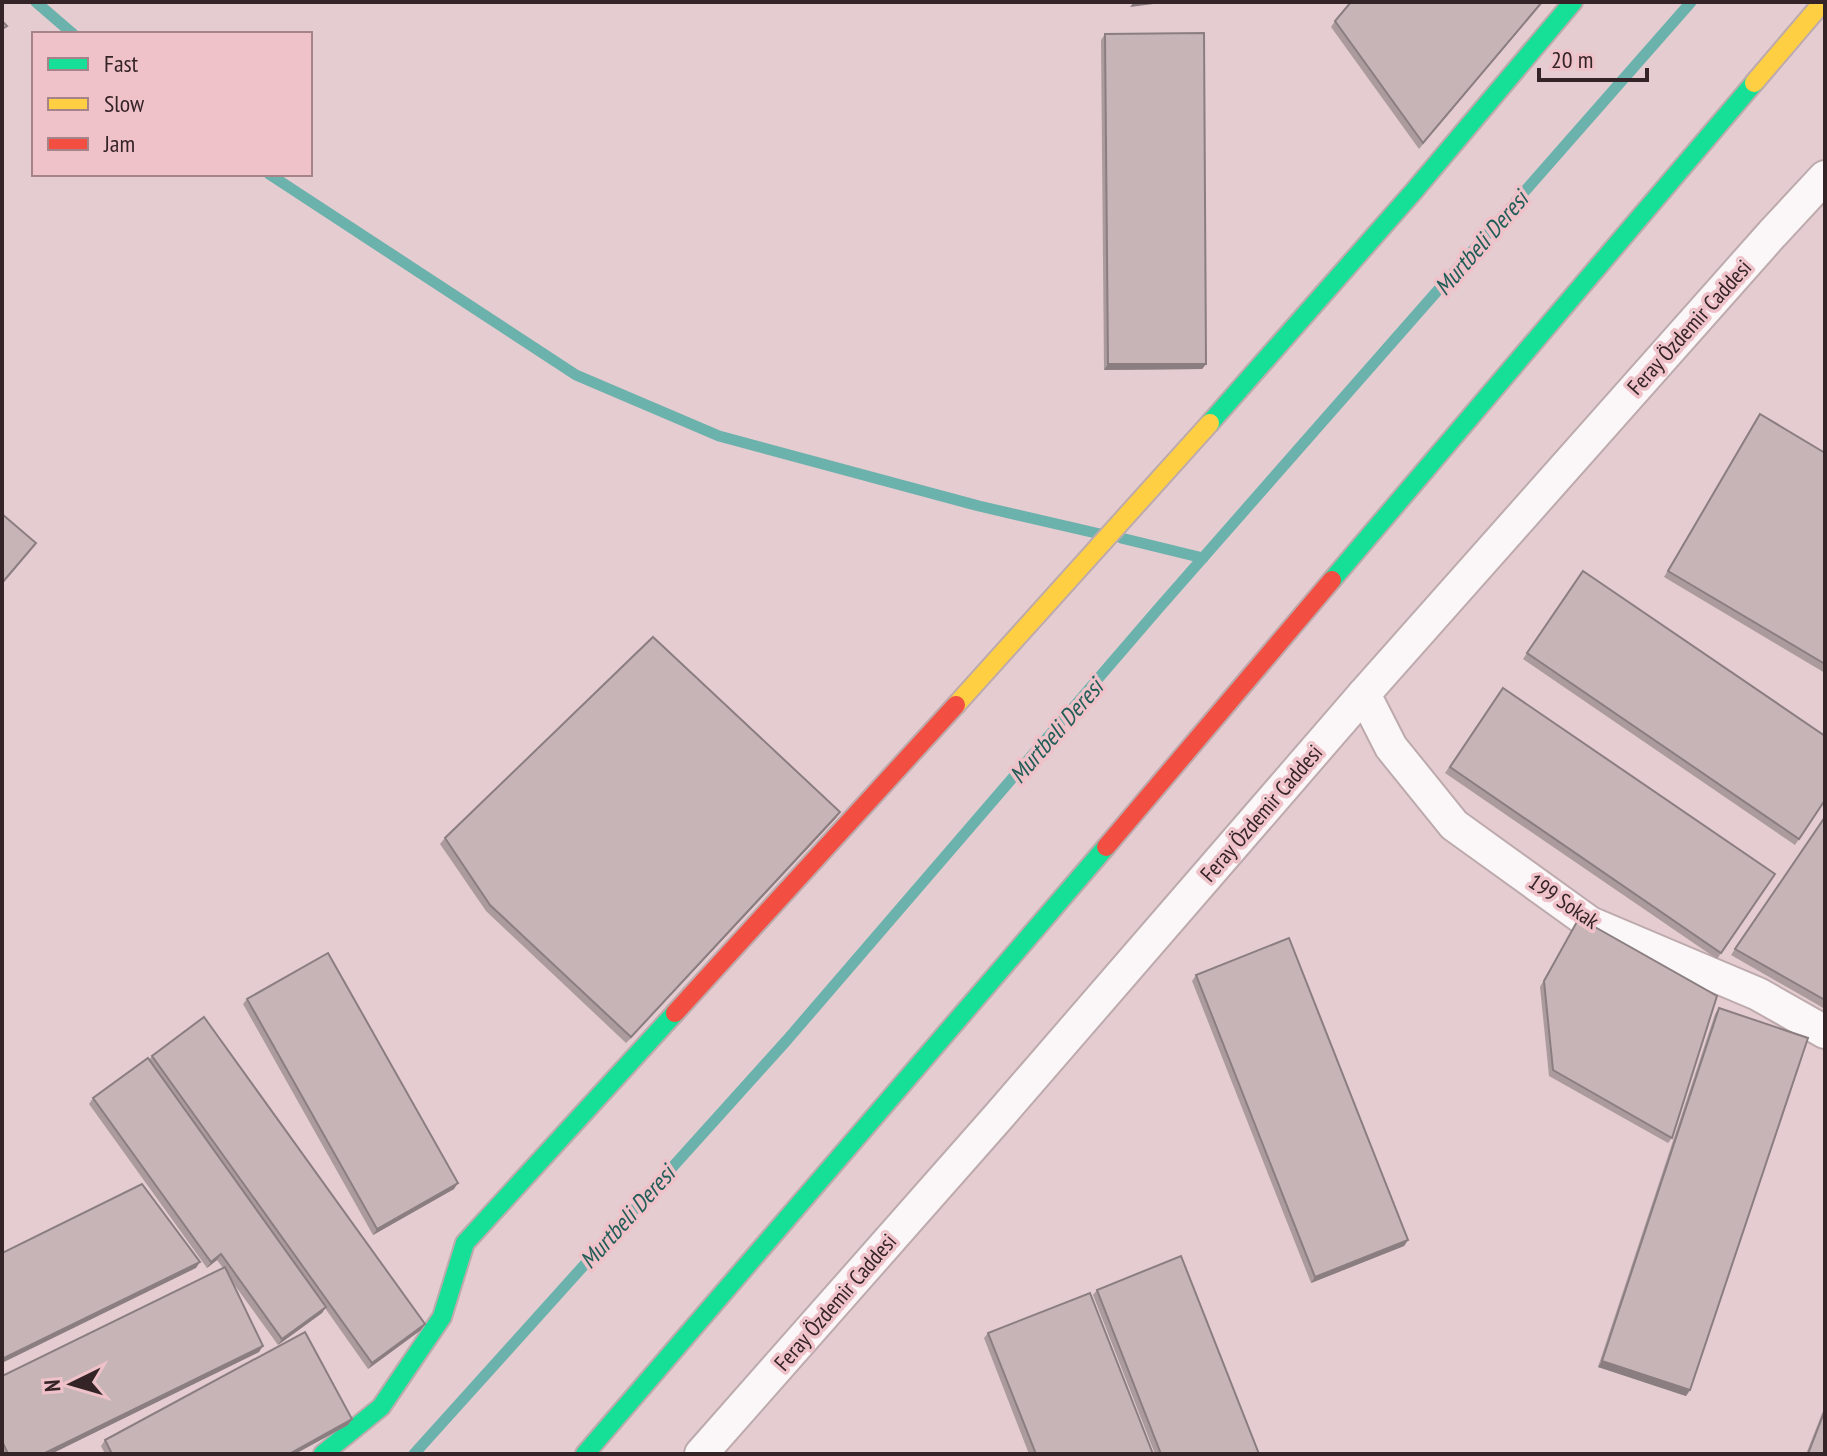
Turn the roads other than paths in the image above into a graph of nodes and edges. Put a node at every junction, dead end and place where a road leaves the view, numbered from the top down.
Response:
1 (1573, 2) edge
2 (1823, 2) edge
3 (1825, 177) edge
4 (1364, 694) junction
5 (1825, 1032) edge
6 (323, 1454) edge
7 (585, 1454) edge
8 (701, 1454) edge

1 - 6 street
2 - 7 street
3 - 4 street, Feray Özdemir Caddesi
4 - 5 street, 199 Sokak
4 - 8 street, Feray Özdemir Caddesi

